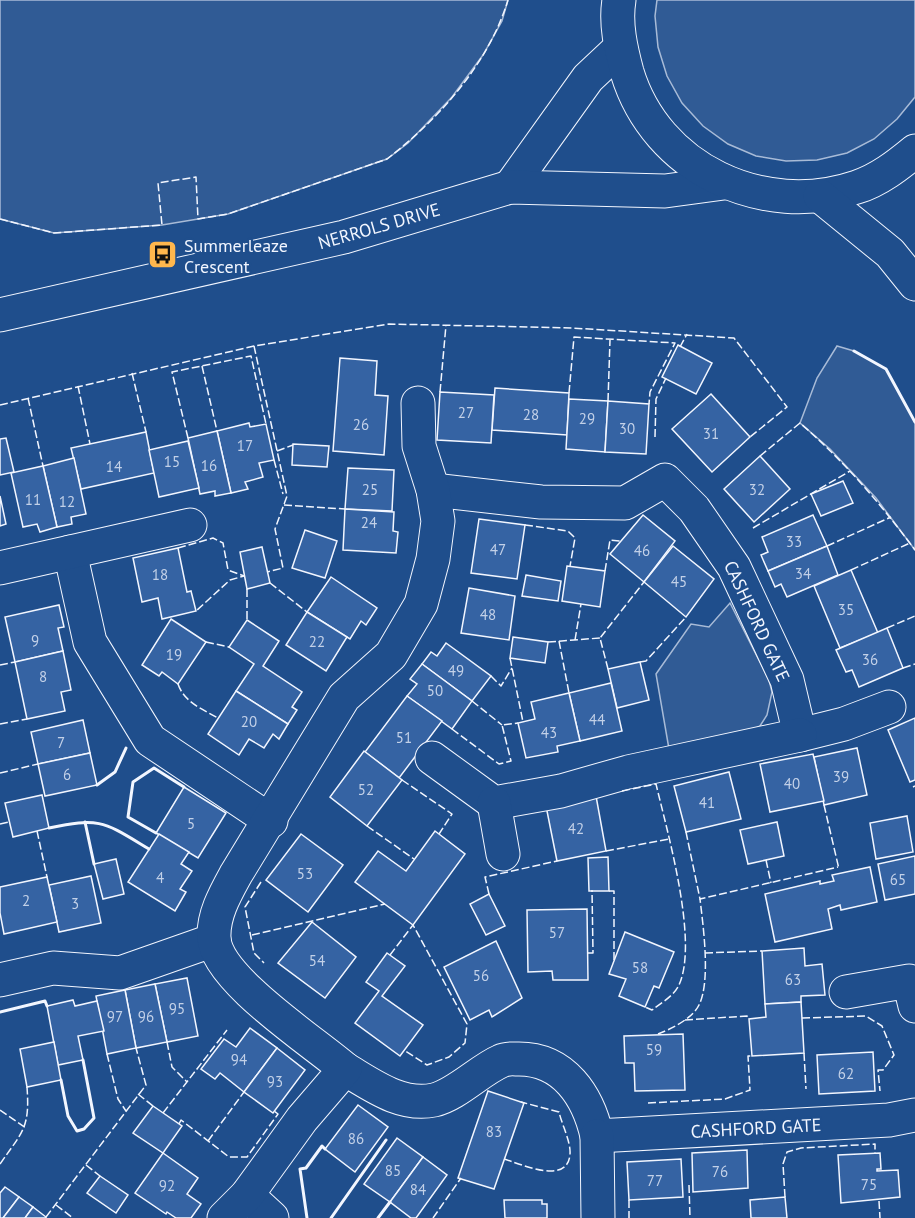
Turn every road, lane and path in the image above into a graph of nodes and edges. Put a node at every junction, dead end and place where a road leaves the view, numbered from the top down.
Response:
1 (620, 0) edge
2 (620, 48) junction
3 (915, 151) edge
4 (724, 183) junction
5 (510, 187) junction
6 (820, 196) junction
7 (915, 284) edge
8 (0, 315) edge
9 (418, 404) dead end
10 (433, 490) junction
11 (190, 525) dead end
12 (70, 552) junction
13 (0, 568) edge
14 (889, 707) dead end
15 (800, 735) junction
16 (432, 758) dead end
17 (494, 802) junction
18 (271, 821) junction
19 (503, 854) dead end
20 (214, 940) junction
21 (0, 980) edge
22 (846, 992) dead end
23 (915, 1006) edge
24 (345, 1068) junction
25 (915, 1115) edge
26 (597, 1136) junction
27 (248, 1195) junction
28 (224, 1218) edge
29 (272, 1218) edge
30 (598, 1218) edge

1 - 2 street
2 - 4 street
2 - 5 street
3 - 6 street
4 - 5 street, NERROLS DRIVE
4 - 6 street
5 - 8 street, NERROLS DRIVE
6 - 7 street
9 - 10 street
10 - 15 street, CASHFORD GATE
10 - 18 street
11 - 12 street
12 - 13 street
12 - 18 street
14 - 15 street
15 - 17 street
16 - 17 street
17 - 19 street
18 - 20 street
20 - 21 street
20 - 24 street
22 - 23 street
24 - 26 street
24 - 27 street
25 - 26 street, CASHFORD GATE
26 - 30 street
27 - 28 street
27 - 29 street

